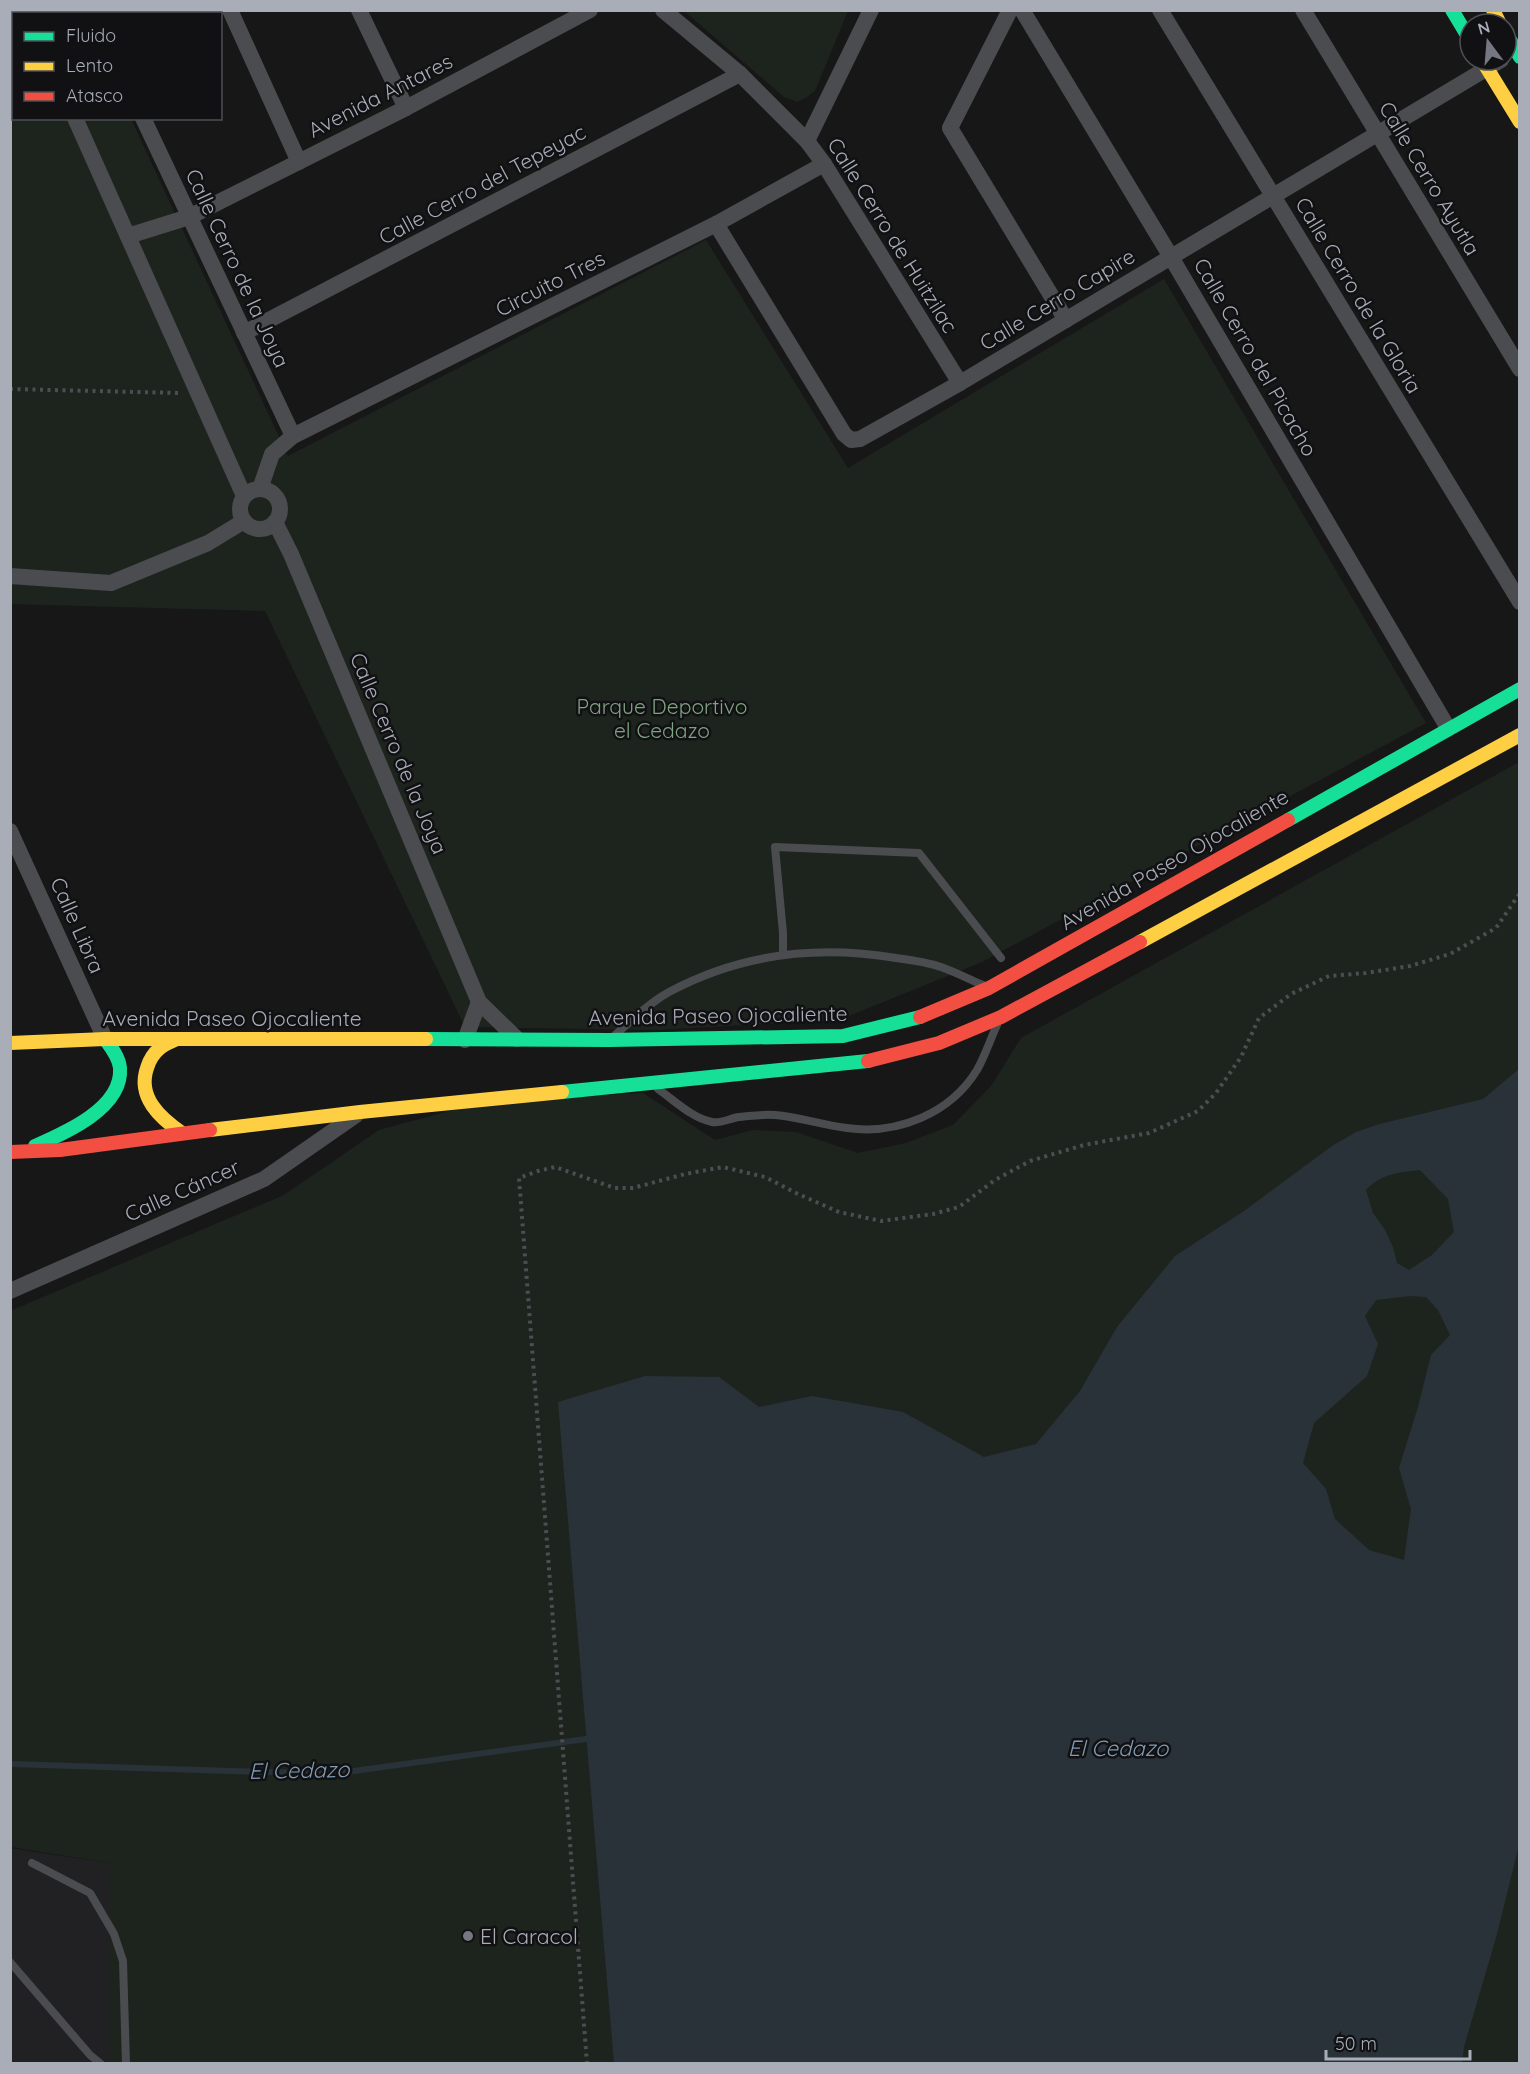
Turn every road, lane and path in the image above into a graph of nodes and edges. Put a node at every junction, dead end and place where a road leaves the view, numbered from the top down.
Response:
1 (230, 10) edge
2 (359, 10) edge
3 (590, 10) edge
4 (663, 10) edge
5 (871, 10) edge
6 (1010, 10) edge
7 (1022, 10) edge
8 (1160, 10) edge
9 (1303, 10) edge
10 (1475, 72) edge
11 (1495, 72) edge
12 (740, 74) junction
13 (406, 108) junction
14 (76, 120) edge
15 (144, 120) edge
16 (1520, 122) edge
17 (1377, 133) junction
18 (807, 141) junction
19 (299, 162) junction
20 (824, 164) junction
21 (1273, 196) junction
22 (189, 217) junction
23 (716, 224) junction
24 (128, 236) junction
25 (1171, 257) junction
26 (1066, 321) junction
27 (244, 333) junction
28 (1520, 369) edge
29 (960, 383) junction
30 (10, 389) edge
31 (199, 393) junction
32 (293, 436) junction
33 (260, 489) junction
34 (244, 496) junction
35 (244, 520) junction
36 (275, 522) junction
37 (10, 576) edge
38 (1520, 602) edge
39 (1520, 689) edge
40 (1448, 728) junction
41 (1520, 735) edge
42 (10, 831) edge
43 (1520, 893) edge
44 (783, 954) junction
45 (1001, 958) dead end
46 (989, 988) junction
47 (479, 1002) junction
48 (1001, 1017) junction
49 (105, 1039) junction
50 (177, 1039) junction
51 (517, 1039) junction
52 (465, 1040) junction
53 (609, 1041) junction
54 (10, 1043) edge
55 (651, 1084) junction
56 (360, 1112) junction
57 (182, 1133) junction
58 (16, 1152) edge
59 (44, 1276) junction
60 (10, 1278) edge
61 (10, 1291) edge
62 (32, 1863) dead end
63 (10, 1962) edge
64 (101, 2064) edge
65 (126, 2064) edge
66 (587, 2064) edge

1 - 19 street
2 - 13 street
3 - 13 street, Avenida Antares
4 - 12 street, Calle Cerro de Huitzilac
5 - 18 street
6 - 26 street
7 - 25 street, Calle Cerro del Picacho
8 - 21 street, Calle Cerro de la Gloria
9 - 17 street, Calle Cerro Ayutla
10 - 17 street, Calle Cerro Capire
11 - 16 main road
12 - 18 street, Calle Cerro de Huitzilac
12 - 27 street, Calle Cerro del Tepeyac
13 - 19 street, Avenida Antares
14 - 24 street
15 - 22 street, Calle Cerro de la Joya
17 - 21 street, Calle Cerro Capire
17 - 28 street, Calle Cerro Ayutla
18 - 20 street, Calle Cerro de Huitzilac
19 - 22 street, Avenida Antares
20 - 23 street, Circuito Tres
20 - 29 street, Calle Cerro de Huitzilac
21 - 25 street, Calle Cerro Capire
21 - 38 street, Calle Cerro de la Gloria
22 - 24 street, Avenida Antares
22 - 27 street, Calle Cerro de la Joya
23 - 29 street, Calle Cerro Capire
23 - 32 street, Circuito Tres
24 - 31 street
25 - 26 street, Calle Cerro Capire
25 - 40 street, Calle Cerro del Picacho
26 - 29 street, Calle Cerro Capire
27 - 32 street, Calle Cerro de la Joya
30 - 31 path
31 - 34 street
32 - 33 street, Circuito Tres
33 - 34 street
33 - 36 street
34 - 35 street
35 - 36 street
35 - 37 street
36 - 47 street, Calle Cerro de la Joya
39 - 40 main road, Avenida Paseo Ojocaliente
40 - 46 main road, Avenida Paseo Ojocaliente
41 - 48 main road
42 - 49 street, Calle Libra
43 - 66 path
44 - 45 lane
44 - 46 lane
44 - 53 lane
46 - 53 main road, Avenida Paseo Ojocaliente
47 - 51 street
47 - 52 street
48 - 55 main road
48 - 55 lane
49 - 50 main road, Avenida Paseo Ojocaliente
49 - 54 main road, Avenida Paseo Ojocaliente
49 - 58 main road
50 - 52 main road, Avenida Paseo Ojocaliente
50 - 57 main road
51 - 52 main road, Avenida Paseo Ojocaliente
51 - 53 main road, Avenida Paseo Ojocaliente
55 - 56 main road
56 - 57 main road
56 - 59 street, Calle Cáncer
57 - 58 main road
59 - 60 street
59 - 61 street, Calle Cáncer
62 - 65 lane
63 - 64 lane

